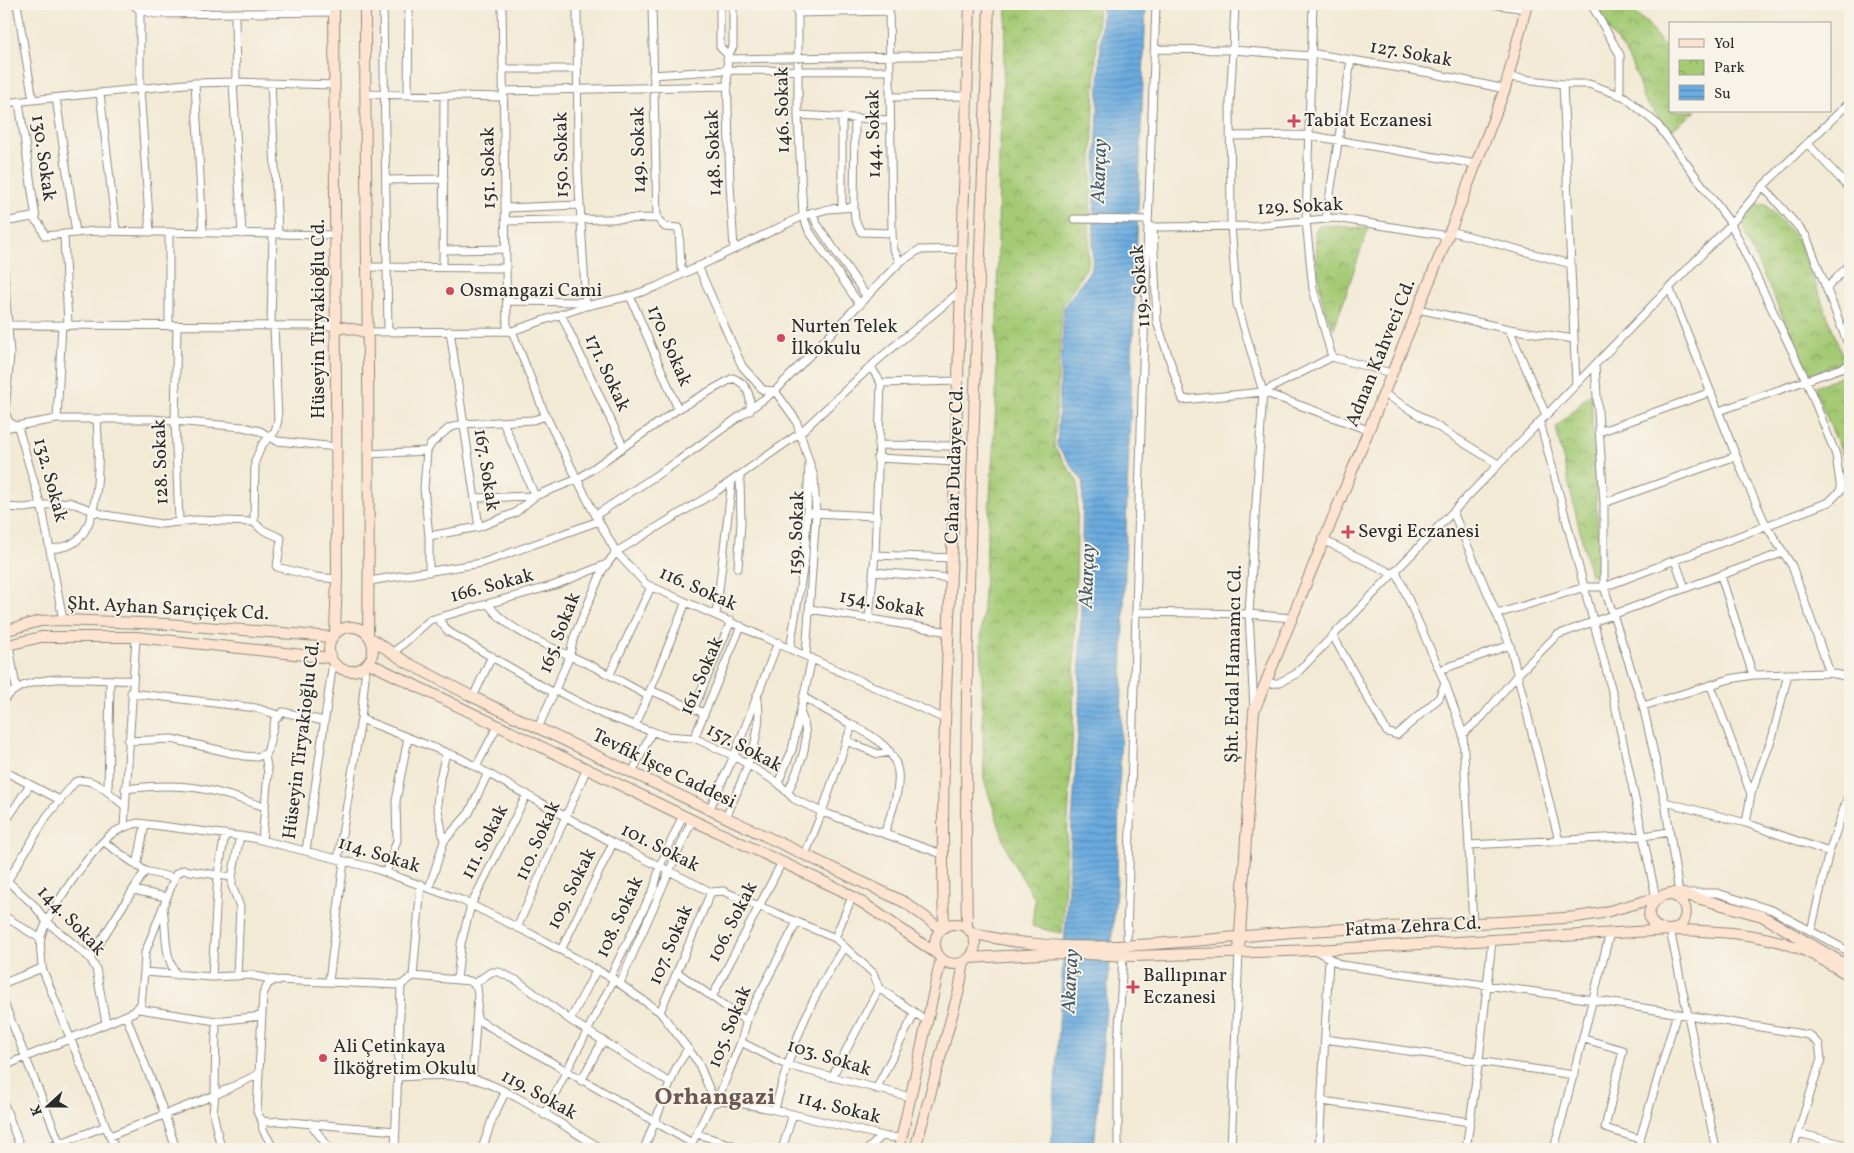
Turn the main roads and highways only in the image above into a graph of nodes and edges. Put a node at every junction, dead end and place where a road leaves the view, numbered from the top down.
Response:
1 (365, 4) edge
2 (970, 4) edge
3 (988, 4) edge
4 (1526, 6) edge
5 (334, 8) edge
6 (337, 326) junction
7 (367, 332) junction
8 (4, 632) edge
9 (333, 635) junction
10 (370, 636) junction
11 (6, 645) edge
12 (332, 660) junction
13 (368, 664) junction
14 (1254, 711) joint
15 (663, 788) junction
16 (656, 802) junction
17 (1673, 893) junction
18 (1656, 898) junction
19 (943, 928) junction
20 (969, 930) junction
21 (1670, 930) junction
22 (1240, 938) junction
23 (1059, 949) junction
24 (1113, 951) junction
25 (1239, 951) junction
26 (939, 956) junction
27 (967, 960) junction
28 (1850, 967) edge
29 (1850, 976) edge
30 (899, 1149) edge
31 (915, 1149) edge

1 - 7 main road
2 - 19 main road, Cahar Dudayev Cd.
3 - 20 main road, Cahar Dudayev Cd.
4 - 14 main road, Adnan Kahveci Cd.
5 - 6 main road, Hüseyin Tiryakioğlu Cd.
6 - 7 main road
6 - 9 main road, Hüseyin Tiryakioğlu Cd.
7 - 10 main road
8 - 9 main road, Şht. Ayhan Sarıçiçek Cd.
9 - 10 main road, Hüseyin Tiryakioğlu Cd.
9 - 12 main road, Hüseyin Tiryakioğlu Cd.
10 - 13 main road
10 - 15 main road, Tevfik İşce Caddesi
11 - 12 main road, Şht. Ayhan Sarıçiçek Cd.
12 - 13 main road
13 - 16 main road, Tevfik İşce Caddesi
14 - 22 main road, Şht. Erdal Hamamcı Cd.
15 - 16 main road
15 - 19 main road, Tevfik İşce Caddesi
16 - 26 main road, Tevfik İşce Caddesi
17 - 18 main road
17 - 21 main road
17 - 28 main road
18 - 21 main road
18 - 22 main road, Fatma Zehra Cd.
19 - 20 main road
19 - 26 main road
20 - 23 main road, Fatma Zehra Cd.
20 - 27 main road
21 - 25 main road, Fatma Zehra Cd.
21 - 29 main road, Fatma Zehra Cd.
22 - 24 main road, Fatma Zehra Cd.
22 - 25 main road, Şht. Erdal Hamamcı Cd.
23 - 24 main road, Fatma Zehra Cd.
23 - 27 main road, Fatma Zehra Cd.
24 - 25 main road, Fatma Zehra Cd.
26 - 27 main road
26 - 30 main road
27 - 31 main road

